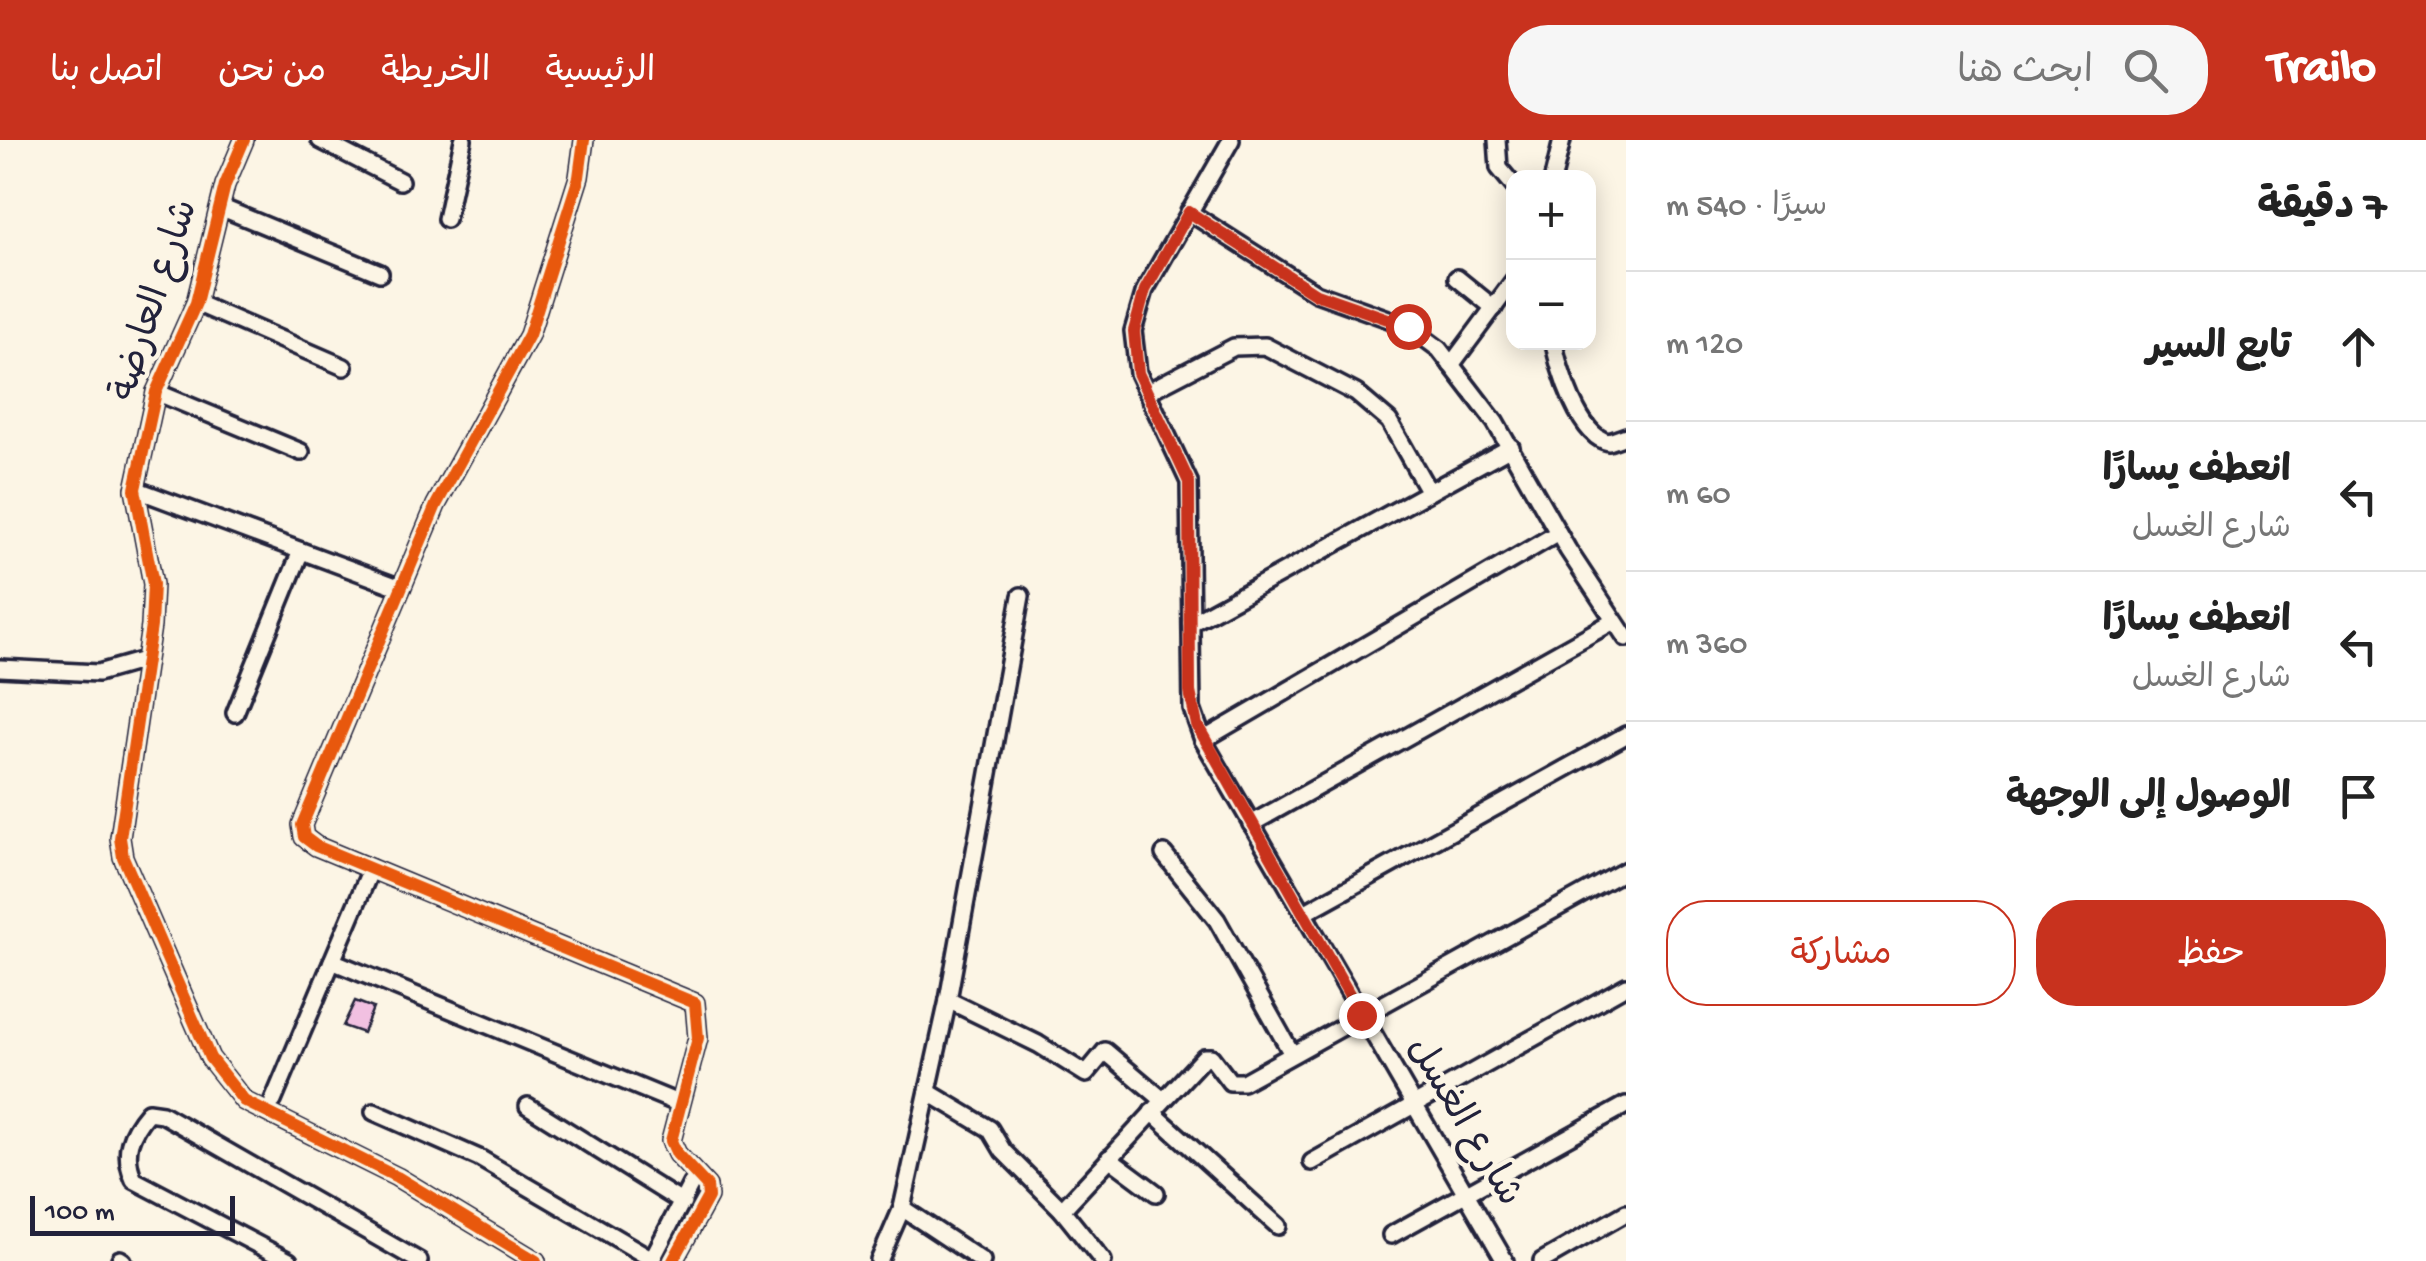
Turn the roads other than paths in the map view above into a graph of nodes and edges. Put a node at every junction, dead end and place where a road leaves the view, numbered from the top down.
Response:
1 (244, 140) edge
2 (320, 140) edge
3 (463, 140) edge
4 (584, 140) edge
5 (1231, 140) edge
6 (1498, 140) edge
7 (1562, 140) edge
8 (1555, 170) edge
9 (1506, 176) edge
10 (400, 181) dead end
11 (220, 207) junction
12 (1189, 212) junction
13 (446, 219) dead end
14 (380, 273) dead end
15 (1457, 278) dead end
16 (1506, 291) edge
17 (196, 304) junction
18 (1494, 308) junction
19 (1556, 350) edge
20 (1451, 364) junction
21 (344, 366) dead end
22 (156, 392) junction
23 (1147, 392) junction
24 (1626, 436) edge
25 (1511, 447) junction
26 (301, 452) dead end
27 (134, 488) junction
28 (1429, 492) junction
29 (1558, 533) junction
30 (301, 551) junction
31 (402, 588) junction
32 (1021, 596) dead end
33 (1614, 621) junction
34 (1191, 623) junction
35 (1626, 638) edge
36 (144, 660) junction
37 (0, 668) edge
38 (234, 713) dead end
39 (1626, 734) edge
40 (1204, 740) junction
41 (1252, 824) junction
42 (1164, 854) dead end
43 (371, 869) junction
44 (1626, 870) edge
45 (1304, 913) junction
46 (332, 962) junction
47 (1626, 986) edge
48 (948, 1000) junction
49 (1361, 1015) junction
50 (1292, 1054) junction
51 (928, 1092) junction
52 (274, 1100) dead end
53 (680, 1104) junction
54 (1414, 1105) junction
55 (1626, 1105) edge
56 (528, 1106) dead end
57 (1158, 1106) junction
58 (374, 1112) dead end
59 (1109, 1158) junction
60 (1312, 1162) dead end
61 (698, 1180) junction
62 (1466, 1192) junction
63 (1156, 1193) dead end
64 (683, 1202) junction
65 (902, 1208) junction
66 (1062, 1210) junction
67 (1626, 1213) edge
68 (1278, 1226) dead end
69 (1391, 1235) dead end
70 (652, 1260) edge
71 (289, 1261) edge
72 (419, 1261) edge
73 (536, 1261) edge
74 (673, 1261) edge
75 (879, 1261) edge
76 (982, 1261) edge
77 (1103, 1261) edge
78 (1506, 1261) edge
79 (1542, 1261) edge

1 - 11 street, شارع العارضة
2 - 10 street
3 - 13 street
4 - 31 street
5 - 12 street, شارع الغسل
6 - 9 street
7 - 8 street
11 - 14 street
11 - 17 street, شارع العارضة
12 - 20 street
12 - 23 street, شارع الغسل
15 - 18 street
16 - 18 street
17 - 21 street
17 - 22 street, شارع العارضة
18 - 20 street
19 - 24 street
20 - 25 street
22 - 26 street
22 - 27 street, شارع العارضة
23 - 28 street
23 - 34 street, شارع الغسل
25 - 28 street
25 - 29 street
27 - 30 street
27 - 36 street, شارع العارضة
28 - 34 street
29 - 33 street
29 - 40 street
30 - 31 street
30 - 38 street
31 - 43 street
32 - 48 street
33 - 35 street
33 - 41 street
34 - 40 street, شارع الغسل
36 - 37 street
36 - 73 street, شارع العارضة
39 - 45 street
40 - 41 street, شارع الغسل
41 - 45 street, شارع الغسل
42 - 50 street
43 - 46 street
43 - 53 street
44 - 49 street
45 - 49 street, شارع الغسل
46 - 52 street
46 - 53 street
47 - 54 street
48 - 51 street
48 - 57 street
49 - 50 street
49 - 54 street, شارع الغسل
50 - 57 street
51 - 65 street
51 - 66 street
53 - 61 street
54 - 60 street
54 - 62 street, شارع الغسل
55 - 62 street
56 - 64 street
57 - 59 street
57 - 68 street
58 - 70 street
59 - 63 street
59 - 66 street
61 - 64 street
61 - 74 street
62 - 69 street
62 - 78 street, شارع الغسل
64 - 70 street
65 - 75 street
65 - 76 street
66 - 77 street
67 - 79 street
71 - 72 street

